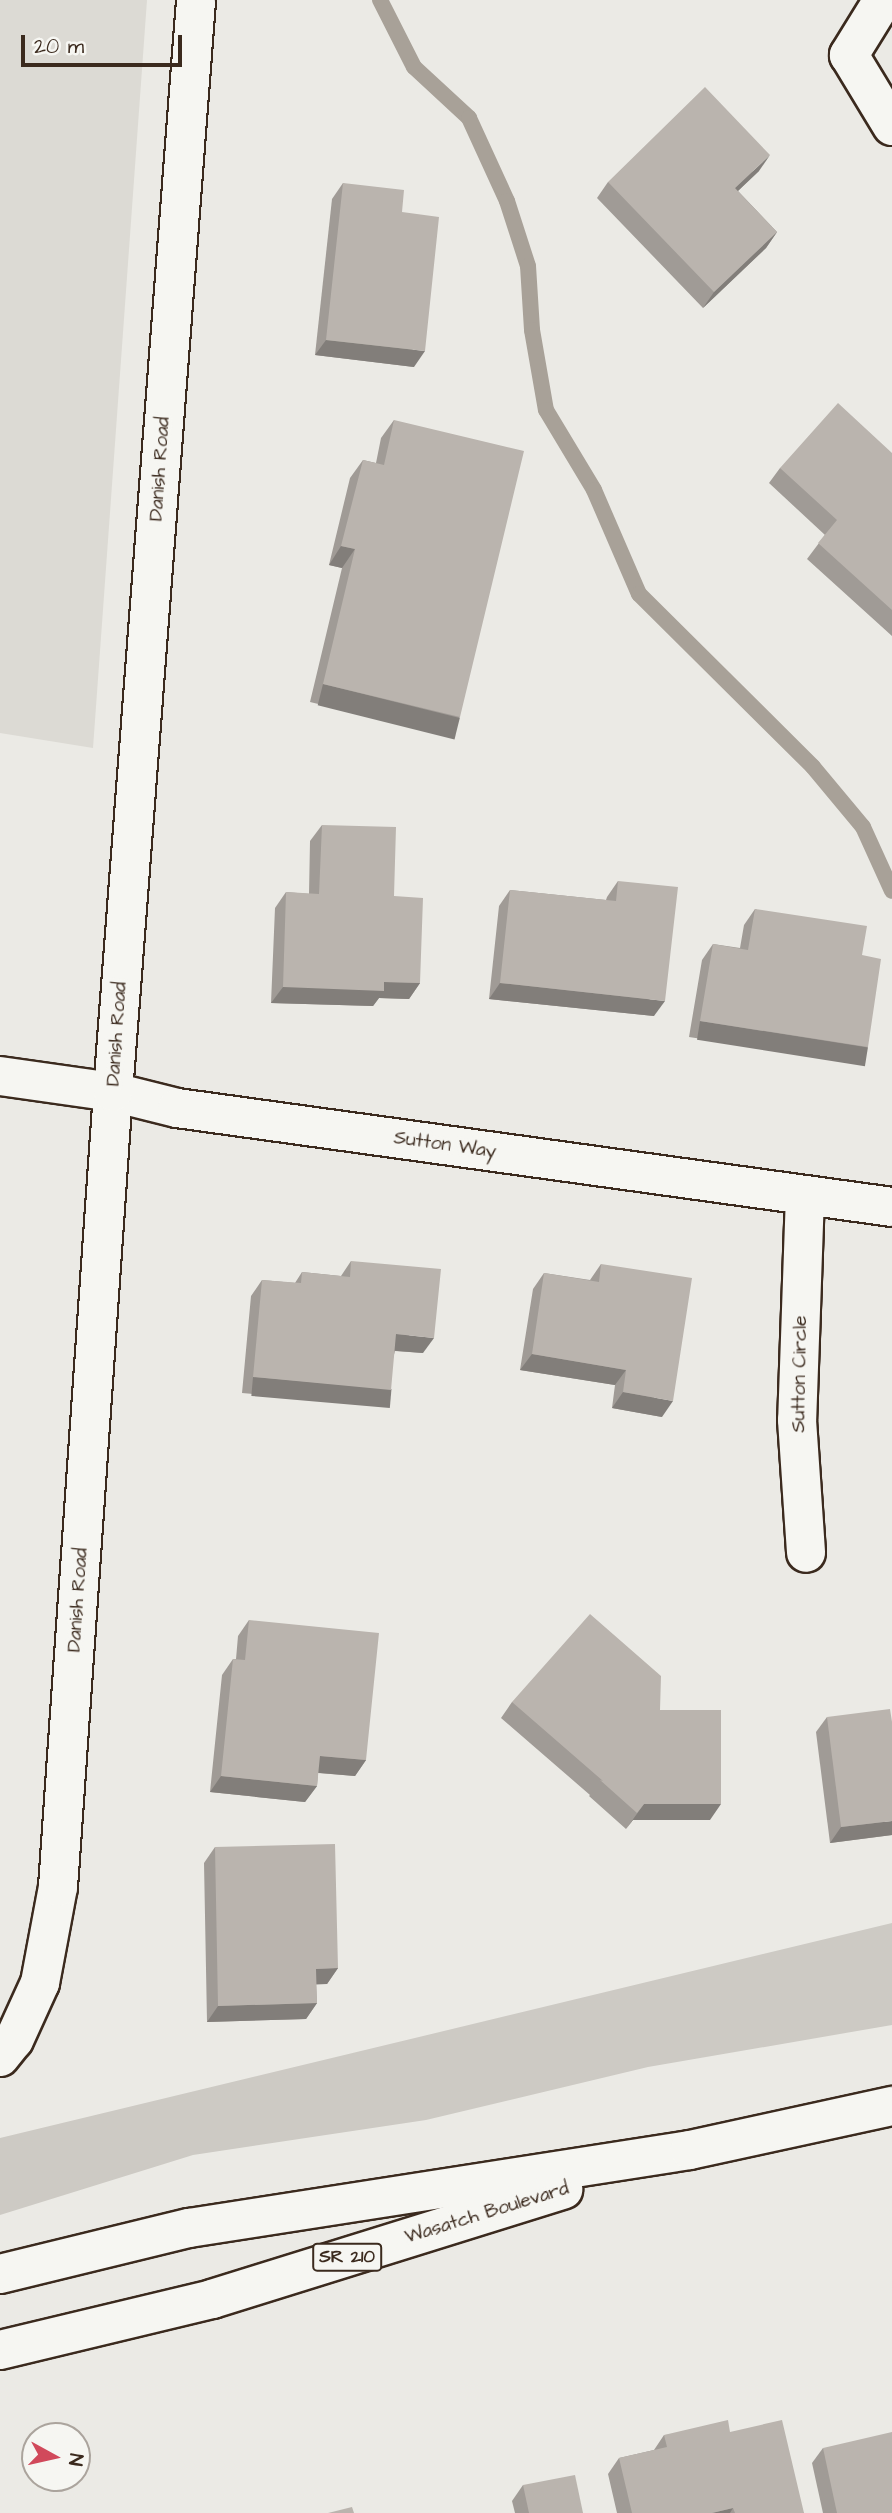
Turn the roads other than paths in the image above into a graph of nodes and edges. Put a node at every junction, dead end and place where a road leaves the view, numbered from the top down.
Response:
1 (195, 0) edge
2 (883, 0) edge
3 (892, 126) edge
4 (0, 1076) edge
5 (113, 1092) junction
6 (805, 1195) junction
7 (892, 1207) edge
8 (806, 1553) dead end
9 (0, 2057) edge
10 (892, 2106) edge
11 (690, 2150) junction
12 (0, 2274) edge
13 (0, 2350) edge

1 - 5 street, Danish Road
2 - 3 street
4 - 5 street, Sutton Way
5 - 6 street, Sutton Way
5 - 9 street, Danish Road
6 - 7 street, Sutton Way
6 - 8 street, Sutton Circle
10 - 11 street, Wasatch Boulevard / SR 210
11 - 12 street, Wasatch Boulevard / SR 210
11 - 13 street, Wasatch Boulevard / SR 210

